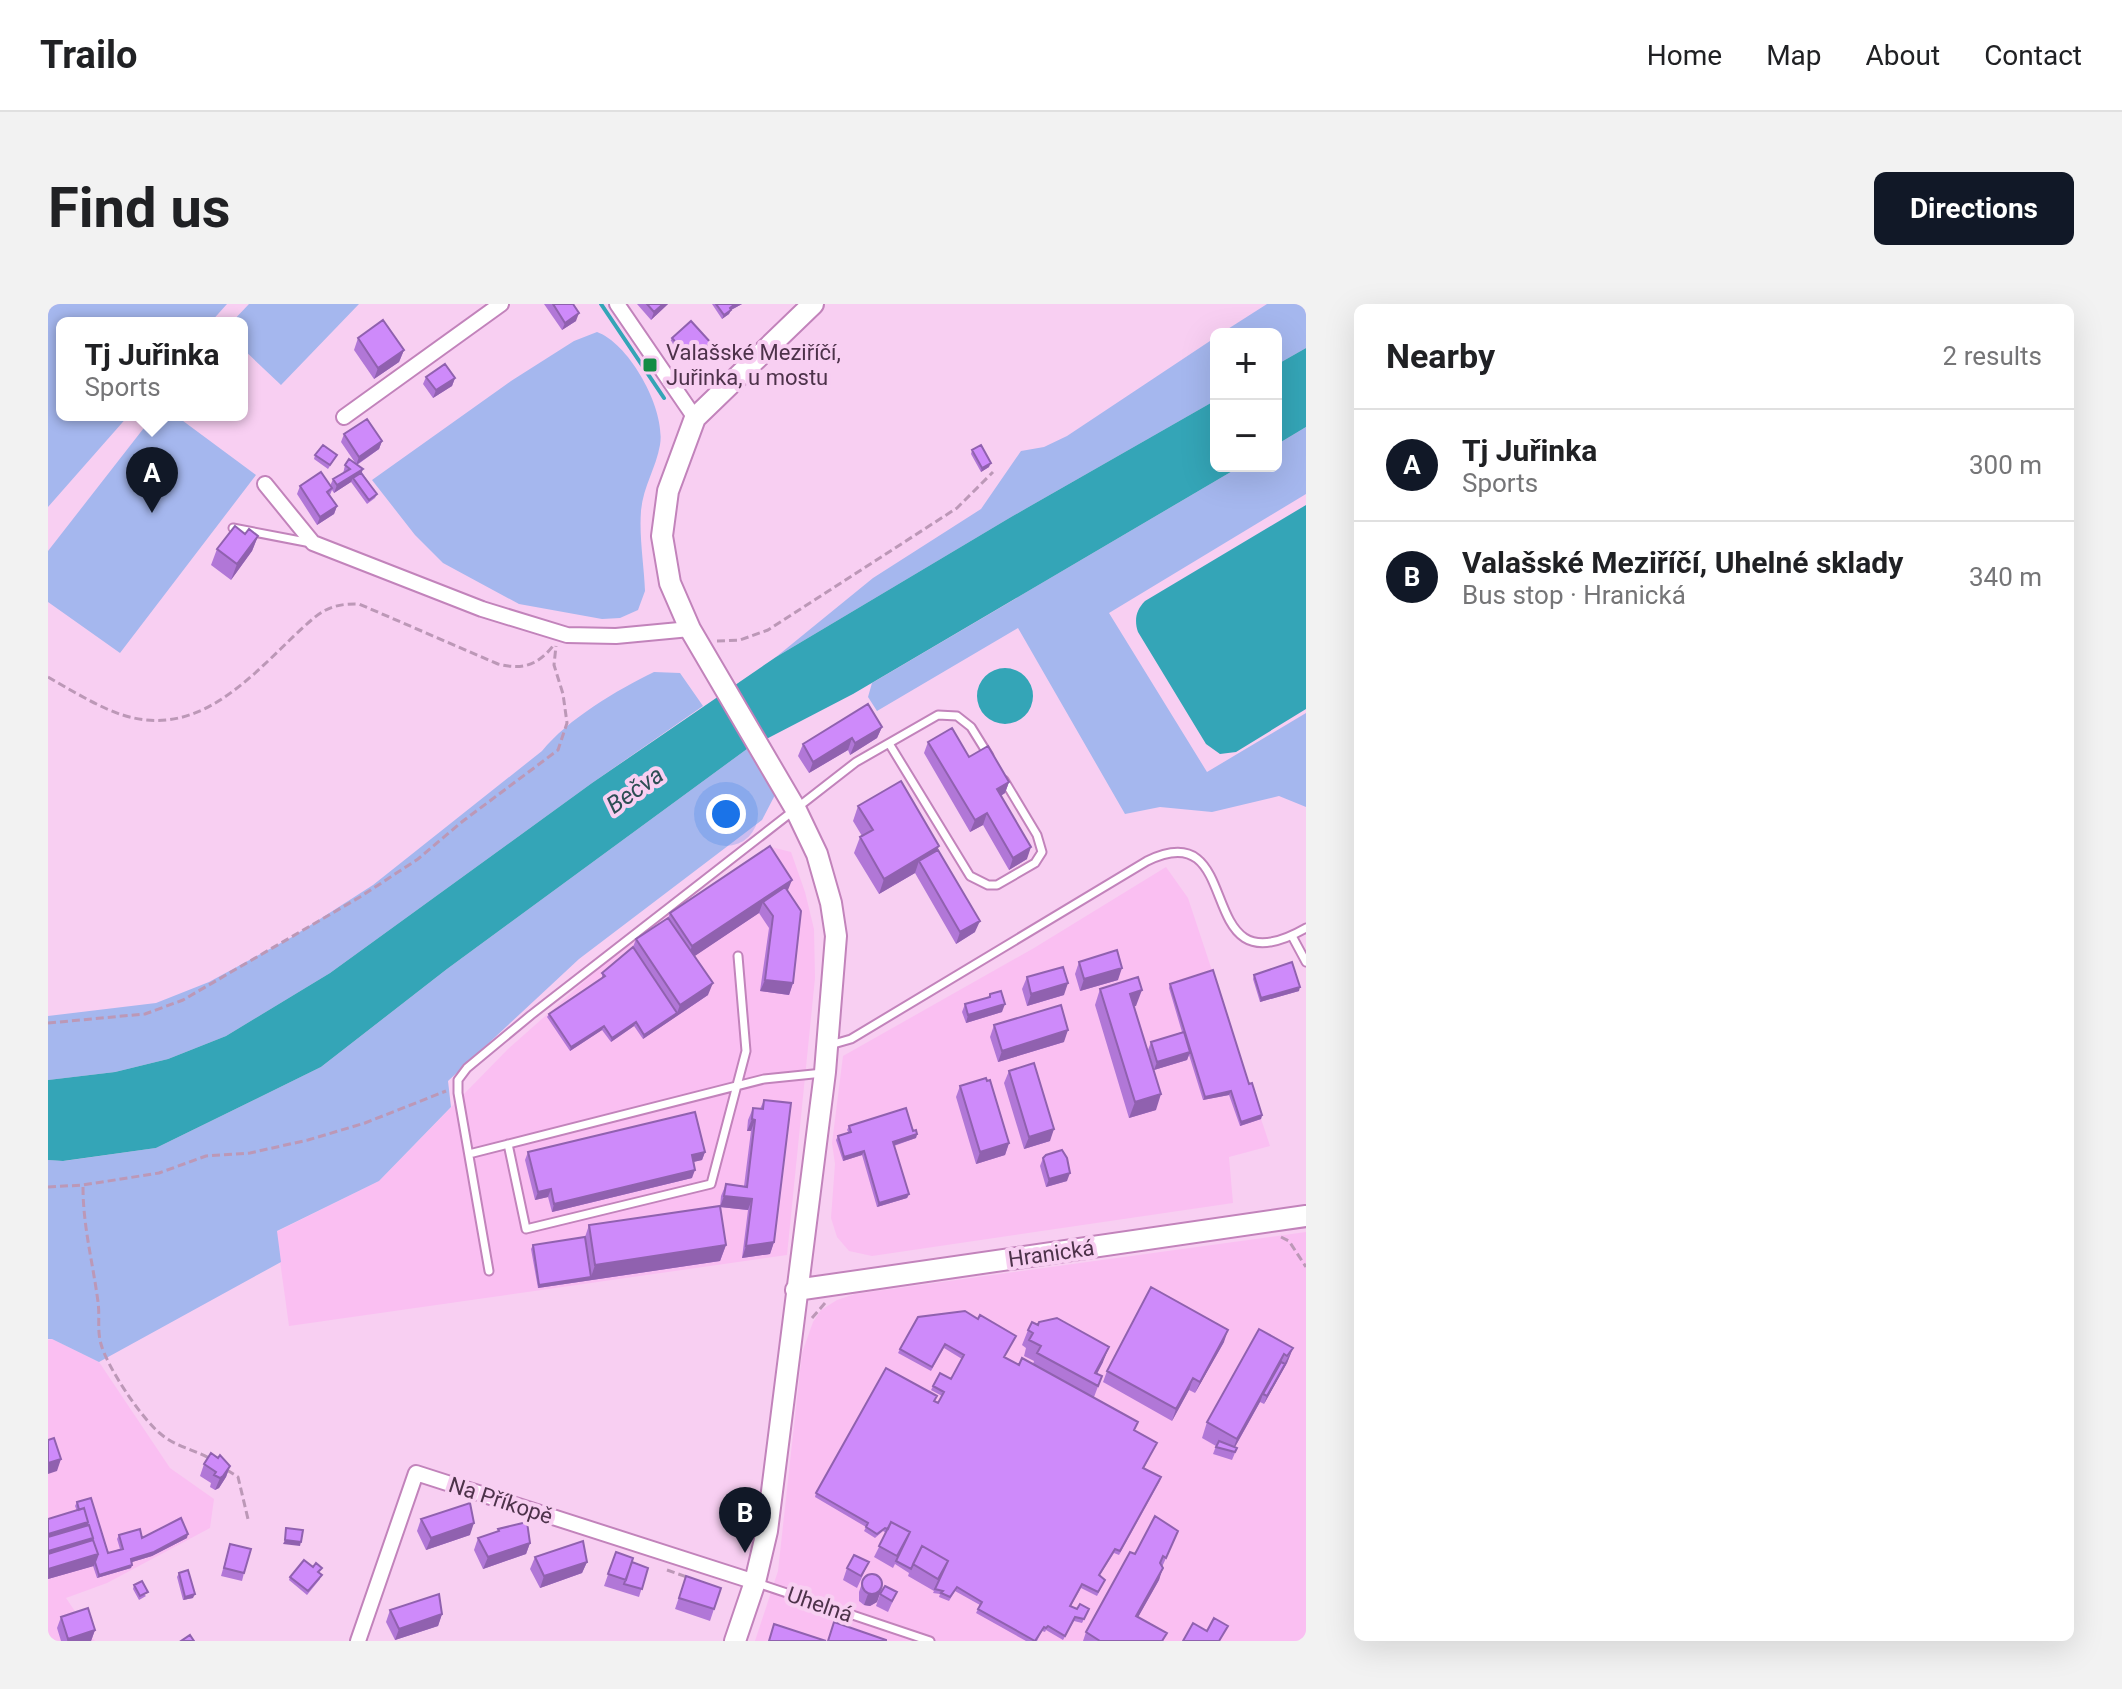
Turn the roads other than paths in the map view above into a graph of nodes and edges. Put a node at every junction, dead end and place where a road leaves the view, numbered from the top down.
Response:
1 (501, 304) edge
2 (617, 304) edge
3 (813, 304) edge
4 (344, 417) dead end
5 (695, 418) junction
6 (265, 484) dead end
7 (233, 528) edge
8 (313, 543) junction
9 (697, 642) junction
10 (890, 745) junction
11 (795, 808) junction
12 (1306, 928) edge
13 (1292, 936) junction
14 (738, 956) dead end
15 (1306, 962) edge
16 (828, 1045) junction
17 (825, 1072) junction
18 (738, 1086) junction
19 (508, 1144) junction
20 (469, 1154) junction
21 (1306, 1216) edge
22 (489, 1271) dead end
23 (796, 1290) junction
24 (755, 1582) junction
25 (358, 1641) edge
26 (735, 1641) edge
27 (930, 1641) edge

1 - 4 street
2 - 5 street
3 - 5 street
5 - 9 street
6 - 8 street
7 - 8 lane
8 - 9 street
9 - 11 street
10 - 10 lane
10 - 11 lane
11 - 16 street
11 - 20 lane
12 - 13 lane
13 - 15 lane
13 - 16 lane
14 - 18 lane
16 - 17 street
17 - 18 lane
17 - 23 street
18 - 19 lane
18 - 19 lane
19 - 20 lane
20 - 22 lane
21 - 23 street, Hranická
23 - 24 street
24 - 25 street, Na Příkopě
24 - 26 street
24 - 27 lane, Uhelná

